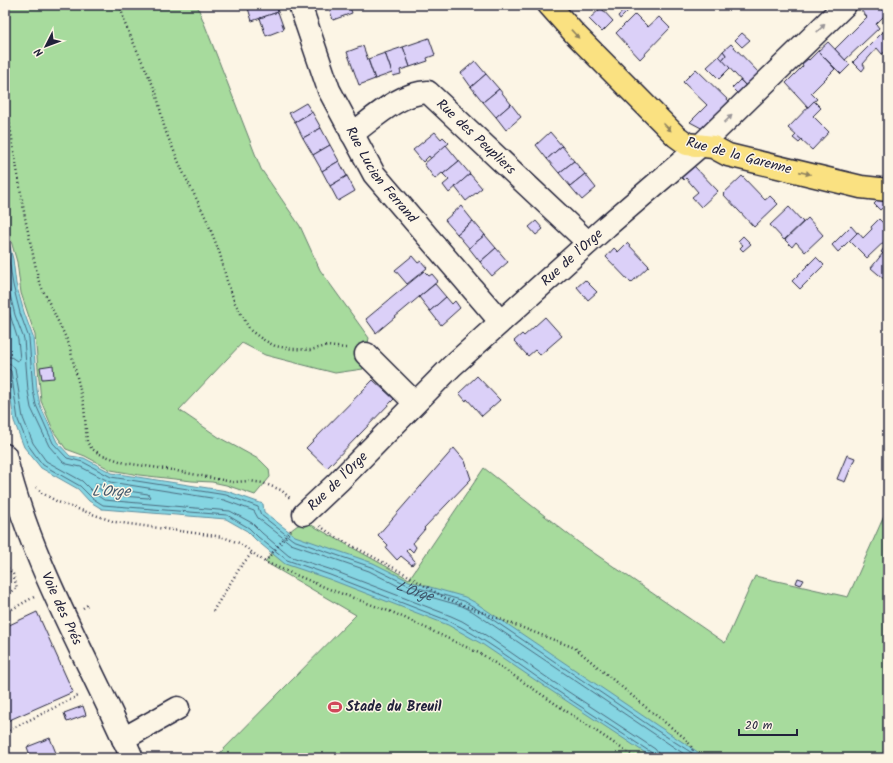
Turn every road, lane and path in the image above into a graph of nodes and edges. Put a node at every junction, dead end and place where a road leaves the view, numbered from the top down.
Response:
1 (120, 5) edge
2 (300, 5) edge
3 (549, 5) edge
4 (846, 5) edge
5 (5, 96) edge
6 (352, 134) junction
7 (700, 146) junction
8 (888, 190) edge
9 (588, 243) junction
10 (500, 321) junction
11 (366, 354) joint
12 (415, 403) junction
13 (5, 454) edge
14 (32, 483) dead end
15 (298, 521) junction
16 (252, 553) junction
17 (265, 562) junction
18 (5, 565) edge
19 (51, 586) junction
20 (5, 595) edge
21 (213, 611) dead end
22 (5, 612) edge
23 (98, 686) junction
24 (178, 708) dead end
25 (5, 732) edge
26 (127, 748) edge
27 (636, 758) edge
28 (689, 758) edge

1 - 11 path
2 - 6 street, Rue Lucien Ferrand
3 -> 7 main road, Rue de la Garenne
7 -> 4 street, Rue de l'Orge
5 - 15 path
6 - 9 street, Rue des Peupliers
6 - 10 street, Rue Lucien Ferrand
7 -> 8 main road, Rue de la Garenne
7 - 9 street, Rue de l'Orge
9 - 10 street, Rue de l'Orge
10 - 12 street, Rue de l'Orge
11 - 12 street
12 - 15 street, Rue de l'Orge
13 - 19 street, Voie des Prés
14 - 16 path
15 - 17 path
15 - 28 path
16 - 17 path
16 - 21 path
17 - 27 path
18 - 20 path
19 - 22 path
19 - 23 street, Voie des Prés
23 - 25 path
23 - 26 street, Voie des Prés
24 - 26 street

